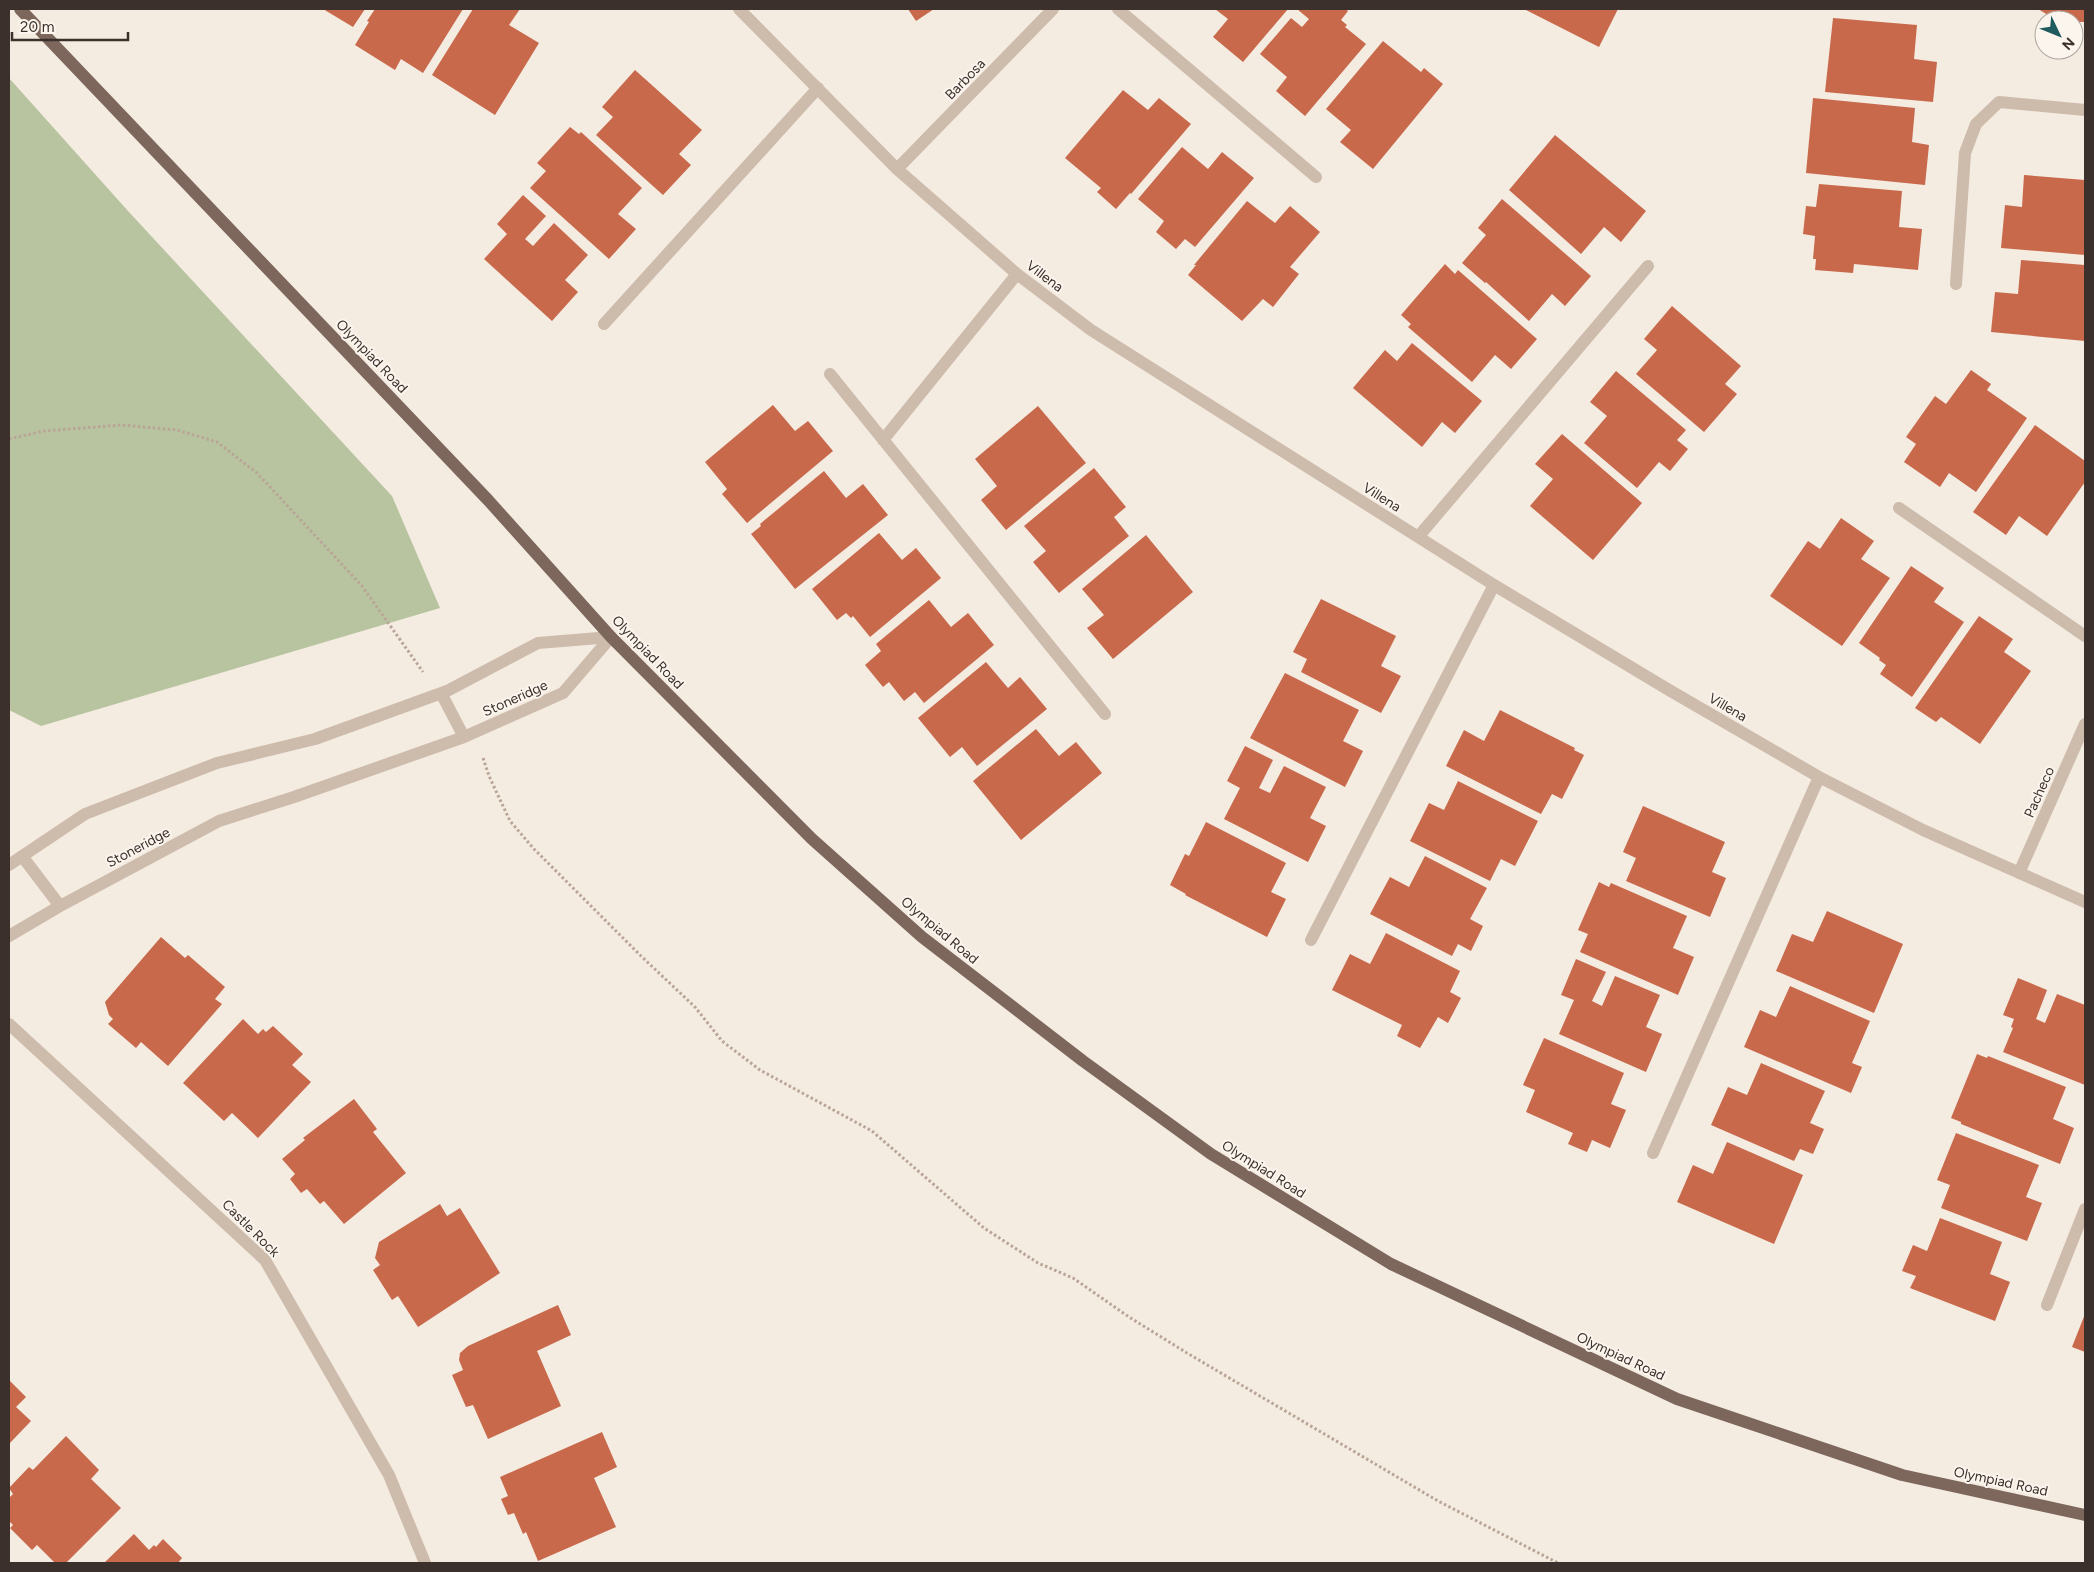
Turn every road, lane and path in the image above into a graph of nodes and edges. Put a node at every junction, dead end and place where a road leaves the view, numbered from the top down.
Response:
1 (20, 9) edge
2 (739, 9) edge
3 (1053, 9) edge
4 (1118, 9) edge
5 (818, 88) junction
6 (2085, 110) edge
7 (897, 169) junction
8 (1316, 177) dead end
9 (1648, 266) dead end
10 (1017, 274) junction
11 (1956, 284) dead end
12 (604, 324) dead end
13 (830, 374) dead end
14 (9, 438) edge
15 (883, 440) junction
16 (1899, 508) dead end
17 (1418, 537) junction
18 (1494, 585) junction
19 (2085, 636) edge
20 (611, 637) junction
21 (442, 693) junction
22 (1105, 714) dead end
23 (2085, 724) edge
24 (469, 735) junction
25 (1819, 777) junction
26 (22, 856) junction
27 (9, 865) edge
28 (2019, 873) junction
29 (2085, 902) edge
30 (60, 906) junction
31 (9, 936) edge
32 (1311, 940) dead end
33 (9, 1024) edge
34 (1653, 1153) dead end
35 (2085, 1209) edge
36 (2047, 1305) dead end
37 (2085, 1515) edge
38 (425, 1563) edge
39 (1558, 1563) edge

1 - 20 main road, Olympiad Road
2 - 5 street, Villena
3 - 7 street, Barbosa
4 - 8 street
5 - 7 street, Villena
5 - 12 street
6 - 11 street
7 - 10 street, Villena
9 - 17 street
10 - 15 street
10 - 17 street, Villena
13 - 15 street
14 - 21 path
15 - 22 street
16 - 19 street
17 - 18 street, Villena
18 - 25 street, Villena
18 - 32 street
20 - 21 street
20 - 24 street, Stoneridge
20 - 37 main road, Olympiad Road
21 - 24 street
21 - 26 street
23 - 28 street, Pacheco
24 - 30 street, Stoneridge
24 - 39 path
25 - 28 street, Villena
25 - 34 street
26 - 27 street
26 - 30 street
28 - 29 street, Villena
30 - 31 street, Stoneridge
33 - 38 street, Castle Rock
35 - 36 street

